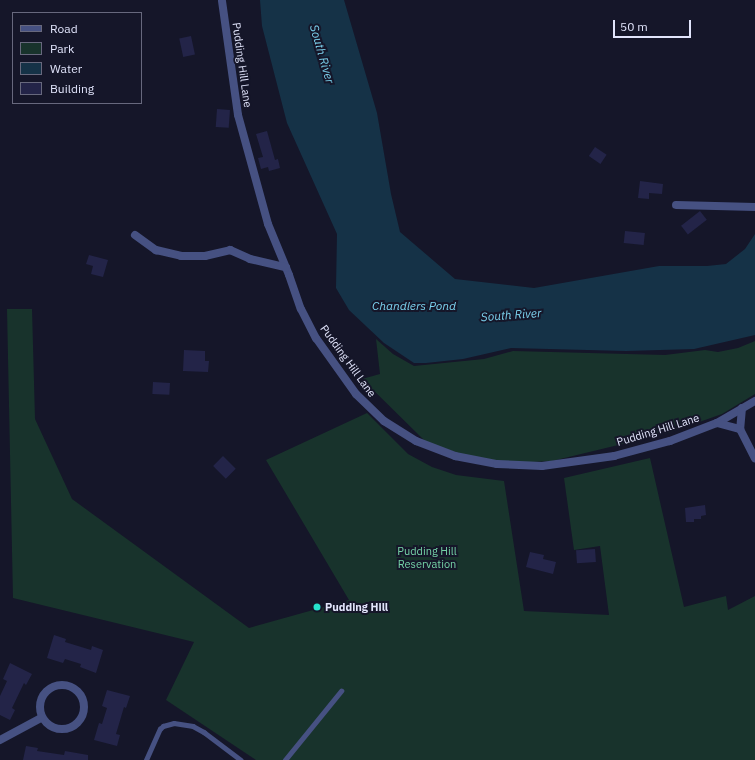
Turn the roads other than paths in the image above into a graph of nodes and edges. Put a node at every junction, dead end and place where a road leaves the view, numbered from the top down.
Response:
1 (222, 1) edge
2 (676, 205) dead end
3 (755, 207) edge
4 (135, 235) dead end
5 (286, 267) junction
6 (755, 401) edge
7 (742, 408) junction
8 (717, 423) junction
9 (740, 429) junction
10 (755, 458) edge
11 (341, 691) dead end
12 (41, 718) junction
13 (0, 740) edge
14 (146, 760) edge
15 (241, 760) edge
16 (285, 760) edge

1 - 5 street, Pudding Hill Lane
2 - 3 street
4 - 5 street
5 - 8 street, Pudding Hill Lane
6 - 7 street, Pudding Hill Lane
7 - 8 street, Pudding Hill Lane
7 - 9 street
8 - 9 street
9 - 10 street
11 - 16 lane
12 - 12 street
12 - 13 street
14 - 15 lane

